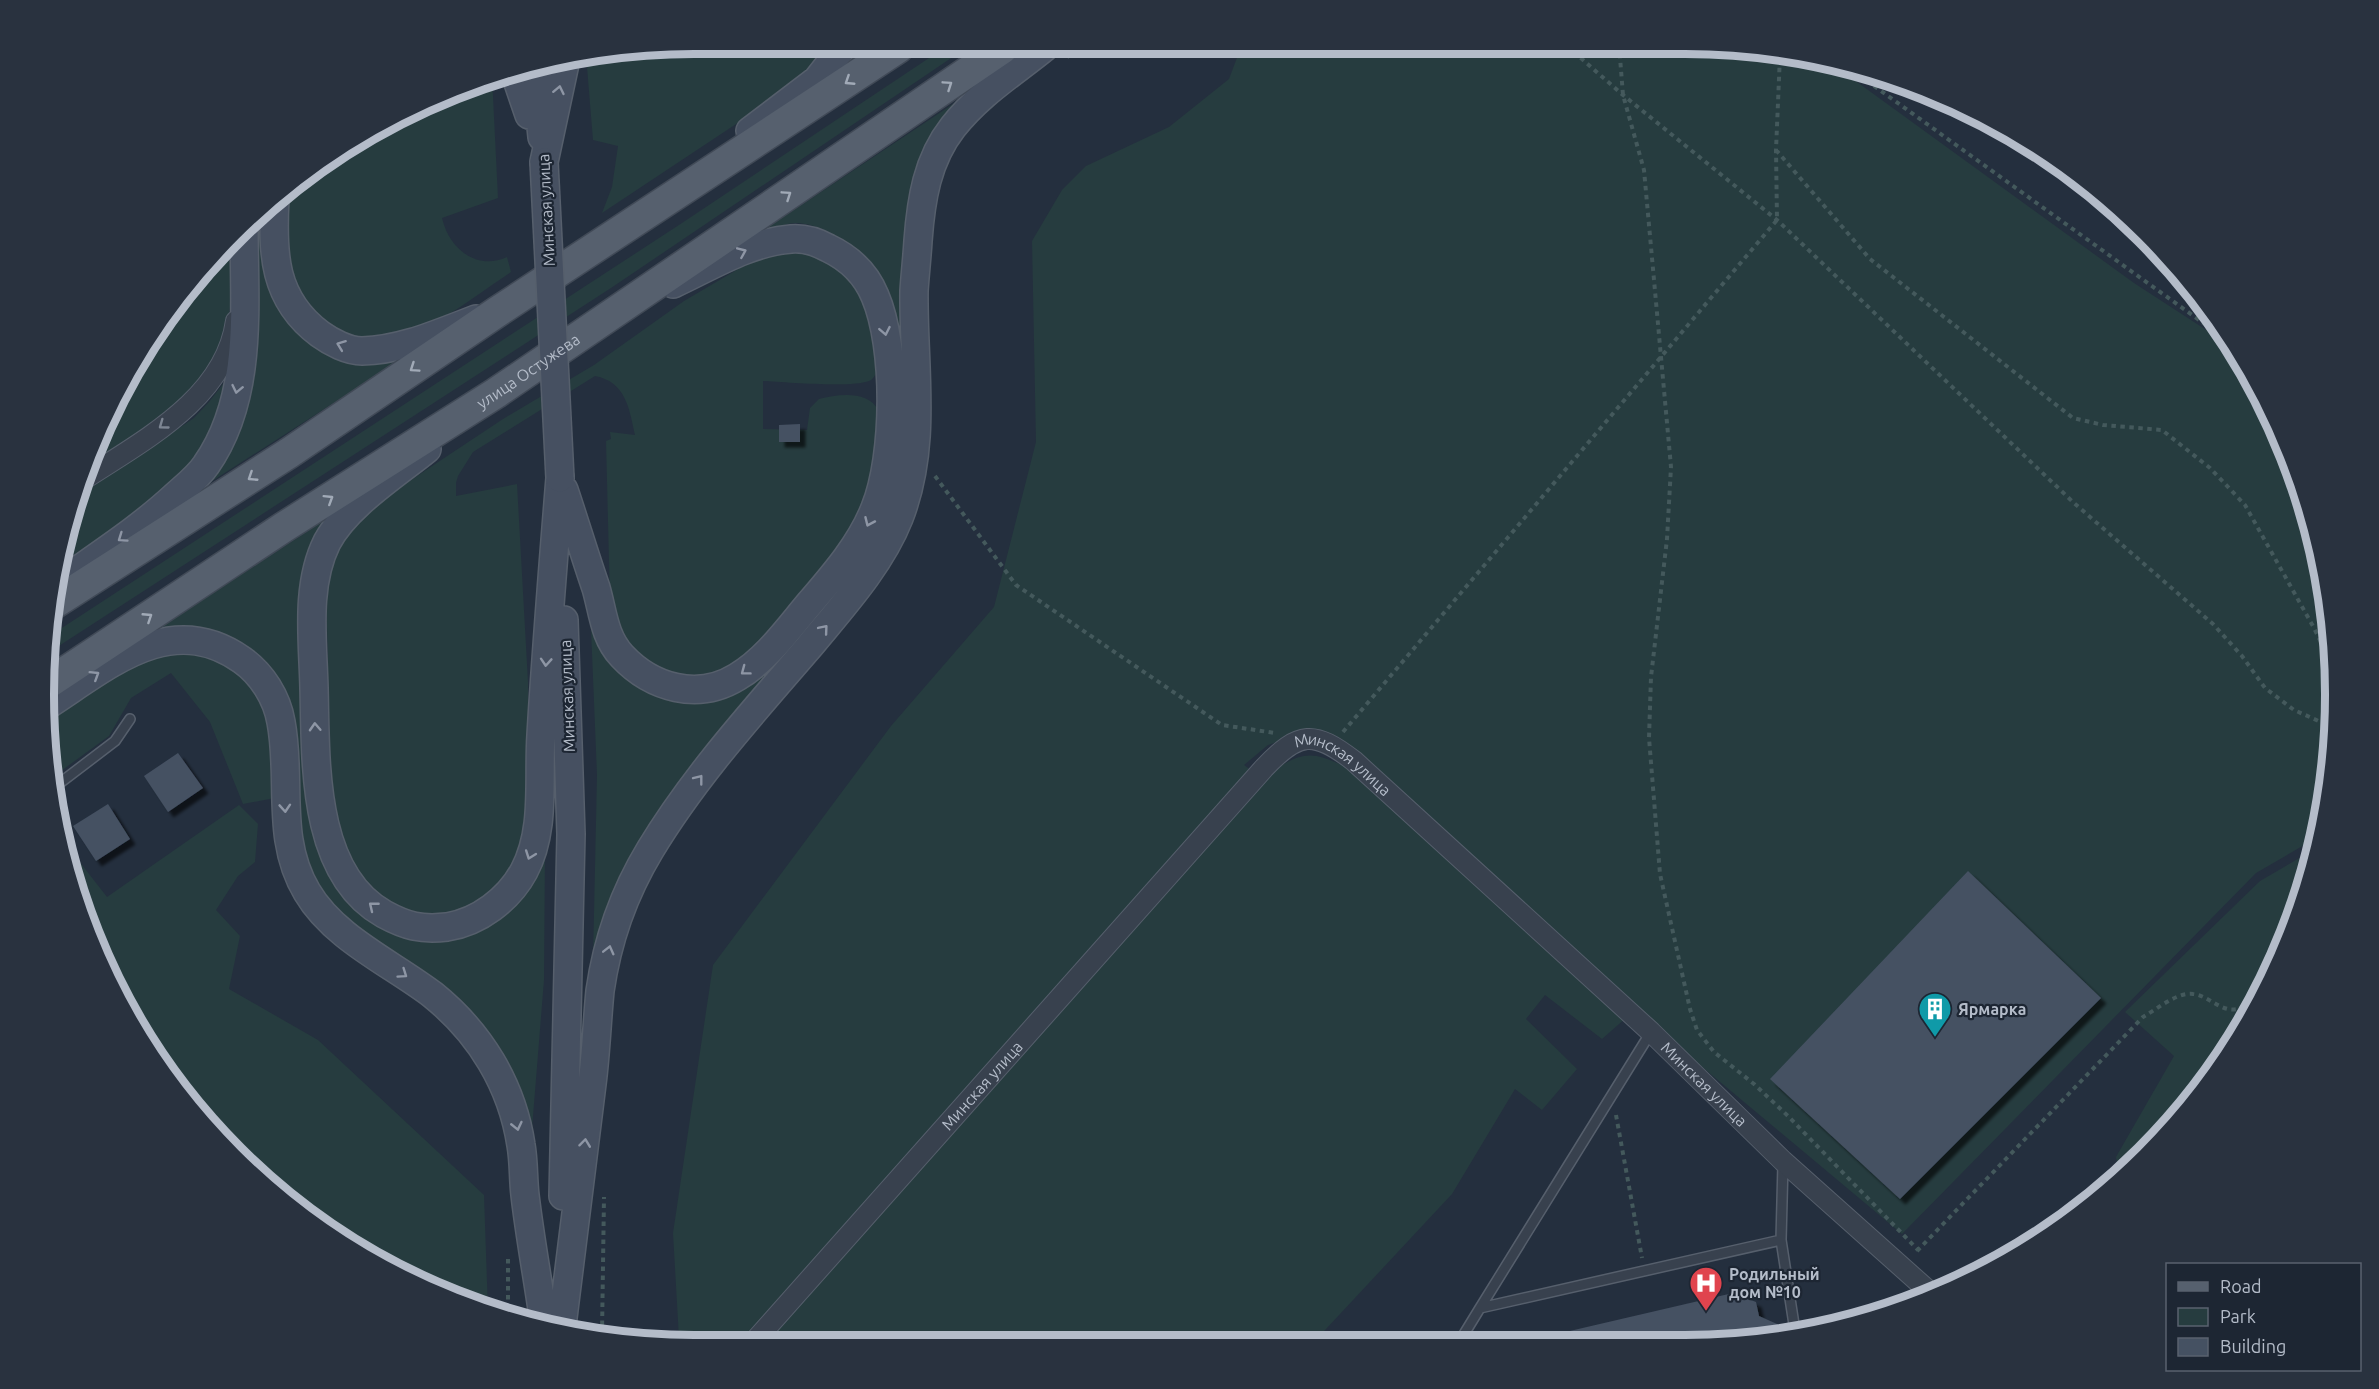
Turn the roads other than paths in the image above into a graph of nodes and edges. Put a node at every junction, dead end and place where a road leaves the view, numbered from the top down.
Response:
1 (837, 54) edge
2 (889, 54) edge
3 (994, 54) edge
4 (1037, 54) edge
5 (564, 67) edge
6 (536, 74) edge
7 (517, 80) edge
8 (544, 162) junction
9 (275, 211) edge
10 (626, 226) junction
11 (244, 240) edge
12 (244, 268) junction
13 (497, 312) junction
14 (613, 313) junction
15 (496, 393) junction
16 (94, 472) edge
17 (560, 478) junction
18 (64, 580) edge
19 (61, 599) edge
20 (54, 679) edge
21 (54, 701) edge
22 (130, 719) dead end
23 (60, 783) edge
24 (1651, 1032) junction
25 (1783, 1161) junction
26 (1781, 1240) junction
27 (1925, 1288) edge
28 (1480, 1308) junction
29 (543, 1316) edge
30 (561, 1321) edge
31 (562, 1321) edge
32 (1794, 1326) edge
33 (760, 1335) edge
34 (1464, 1335) edge

1 - 10 street
2 -> 10 main road
14 -> 3 main road, улица Остужева
31 -> 4 street
8 -> 5 street
6 - 8 street, Минская улица
7 - 8 street
8 - 17 street, Минская улица, bridge
13 -> 9 street
10 - 13 main road
11 - 12 street
12 -> 16 street
12 -> 18 street
13 -> 19 main road
14 - 15 main road, улица Остужева
14 -> 17 street
17 -> 15 street
20 -> 15 main road, улица Остужева
17 - 30 street, Минская улица
21 -> 29 street
22 - 23 lane
24 - 25 street, Минская улица
24 - 28 lane
24 - 33 street, Минская улица
25 - 26 lane
25 - 27 street, Минская улица
26 - 28 lane
26 - 32 lane
28 - 34 lane

